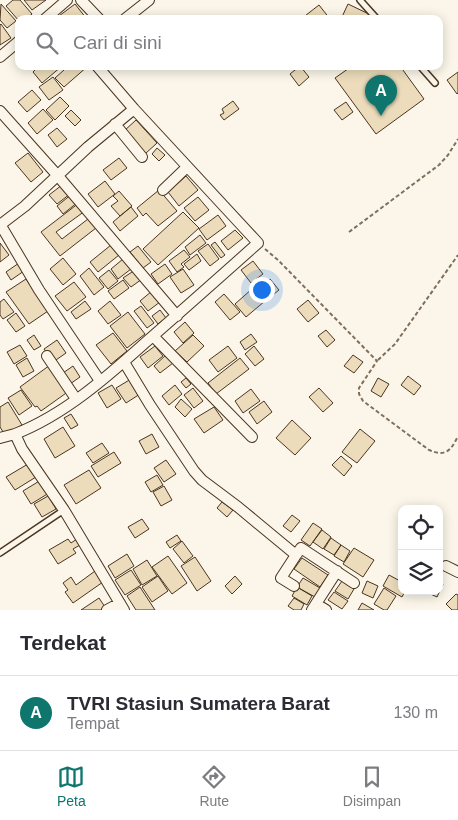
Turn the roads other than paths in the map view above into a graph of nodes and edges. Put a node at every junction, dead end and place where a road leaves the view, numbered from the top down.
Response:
1 (67, 0) edge
2 (81, 0) edge
3 (149, 0) edge
4 (360, 0) edge
5 (50, 15) edge
6 (94, 15) edge
7 (130, 15) edge
8 (373, 15) edge
9 (15, 44) edge
10 (0, 57) edge
11 (101, 70) edge
12 (424, 70) edge
13 (435, 83) dead end
14 (134, 110) junction
15 (0, 111) edge
16 (115, 124) junction
17 (142, 157) dead end
18 (188, 167) junction
19 (58, 176) junction
20 (163, 190) dead end
21 (0, 225) edge
22 (177, 316) junction
23 (153, 336) junction
24 (47, 356) dead end
25 (124, 362) junction
26 (100, 381) junction
27 (76, 400) junction
28 (15, 434) junction
29 (252, 437) dead end
30 (0, 438) edge
31 (64, 510) junction
32 (0, 553) edge
33 (296, 555) junction
34 (446, 566) dead end
35 (337, 571) junction
36 (458, 572) edge
37 (354, 583) dead end
38 (294, 586) dead end
39 (122, 606) edge
40 (314, 607) edge
41 (108, 610) edge
42 (326, 610) edge

1 - 5 street
2 - 6 street
3 - 7 street
4 - 8 lane
9 - 10 street
11 - 14 street
12 - 13 lane
14 - 16 street
14 - 18 street
15 - 19 street
16 - 17 street
16 - 19 street
18 - 20 street
18 - 22 street
19 - 21 street
19 - 22 street
21 - 26 street
22 - 23 street
23 - 25 street
23 - 29 street
24 - 27 street
25 - 26 street
25 - 33 street
26 - 27 street
27 - 28 street
28 - 30 street
28 - 31 street
31 - 32 lane
31 - 39 street
33 - 35 street
33 - 38 street
34 - 36 street
35 - 37 street
35 - 40 street
39 - 41 street
40 - 42 street

